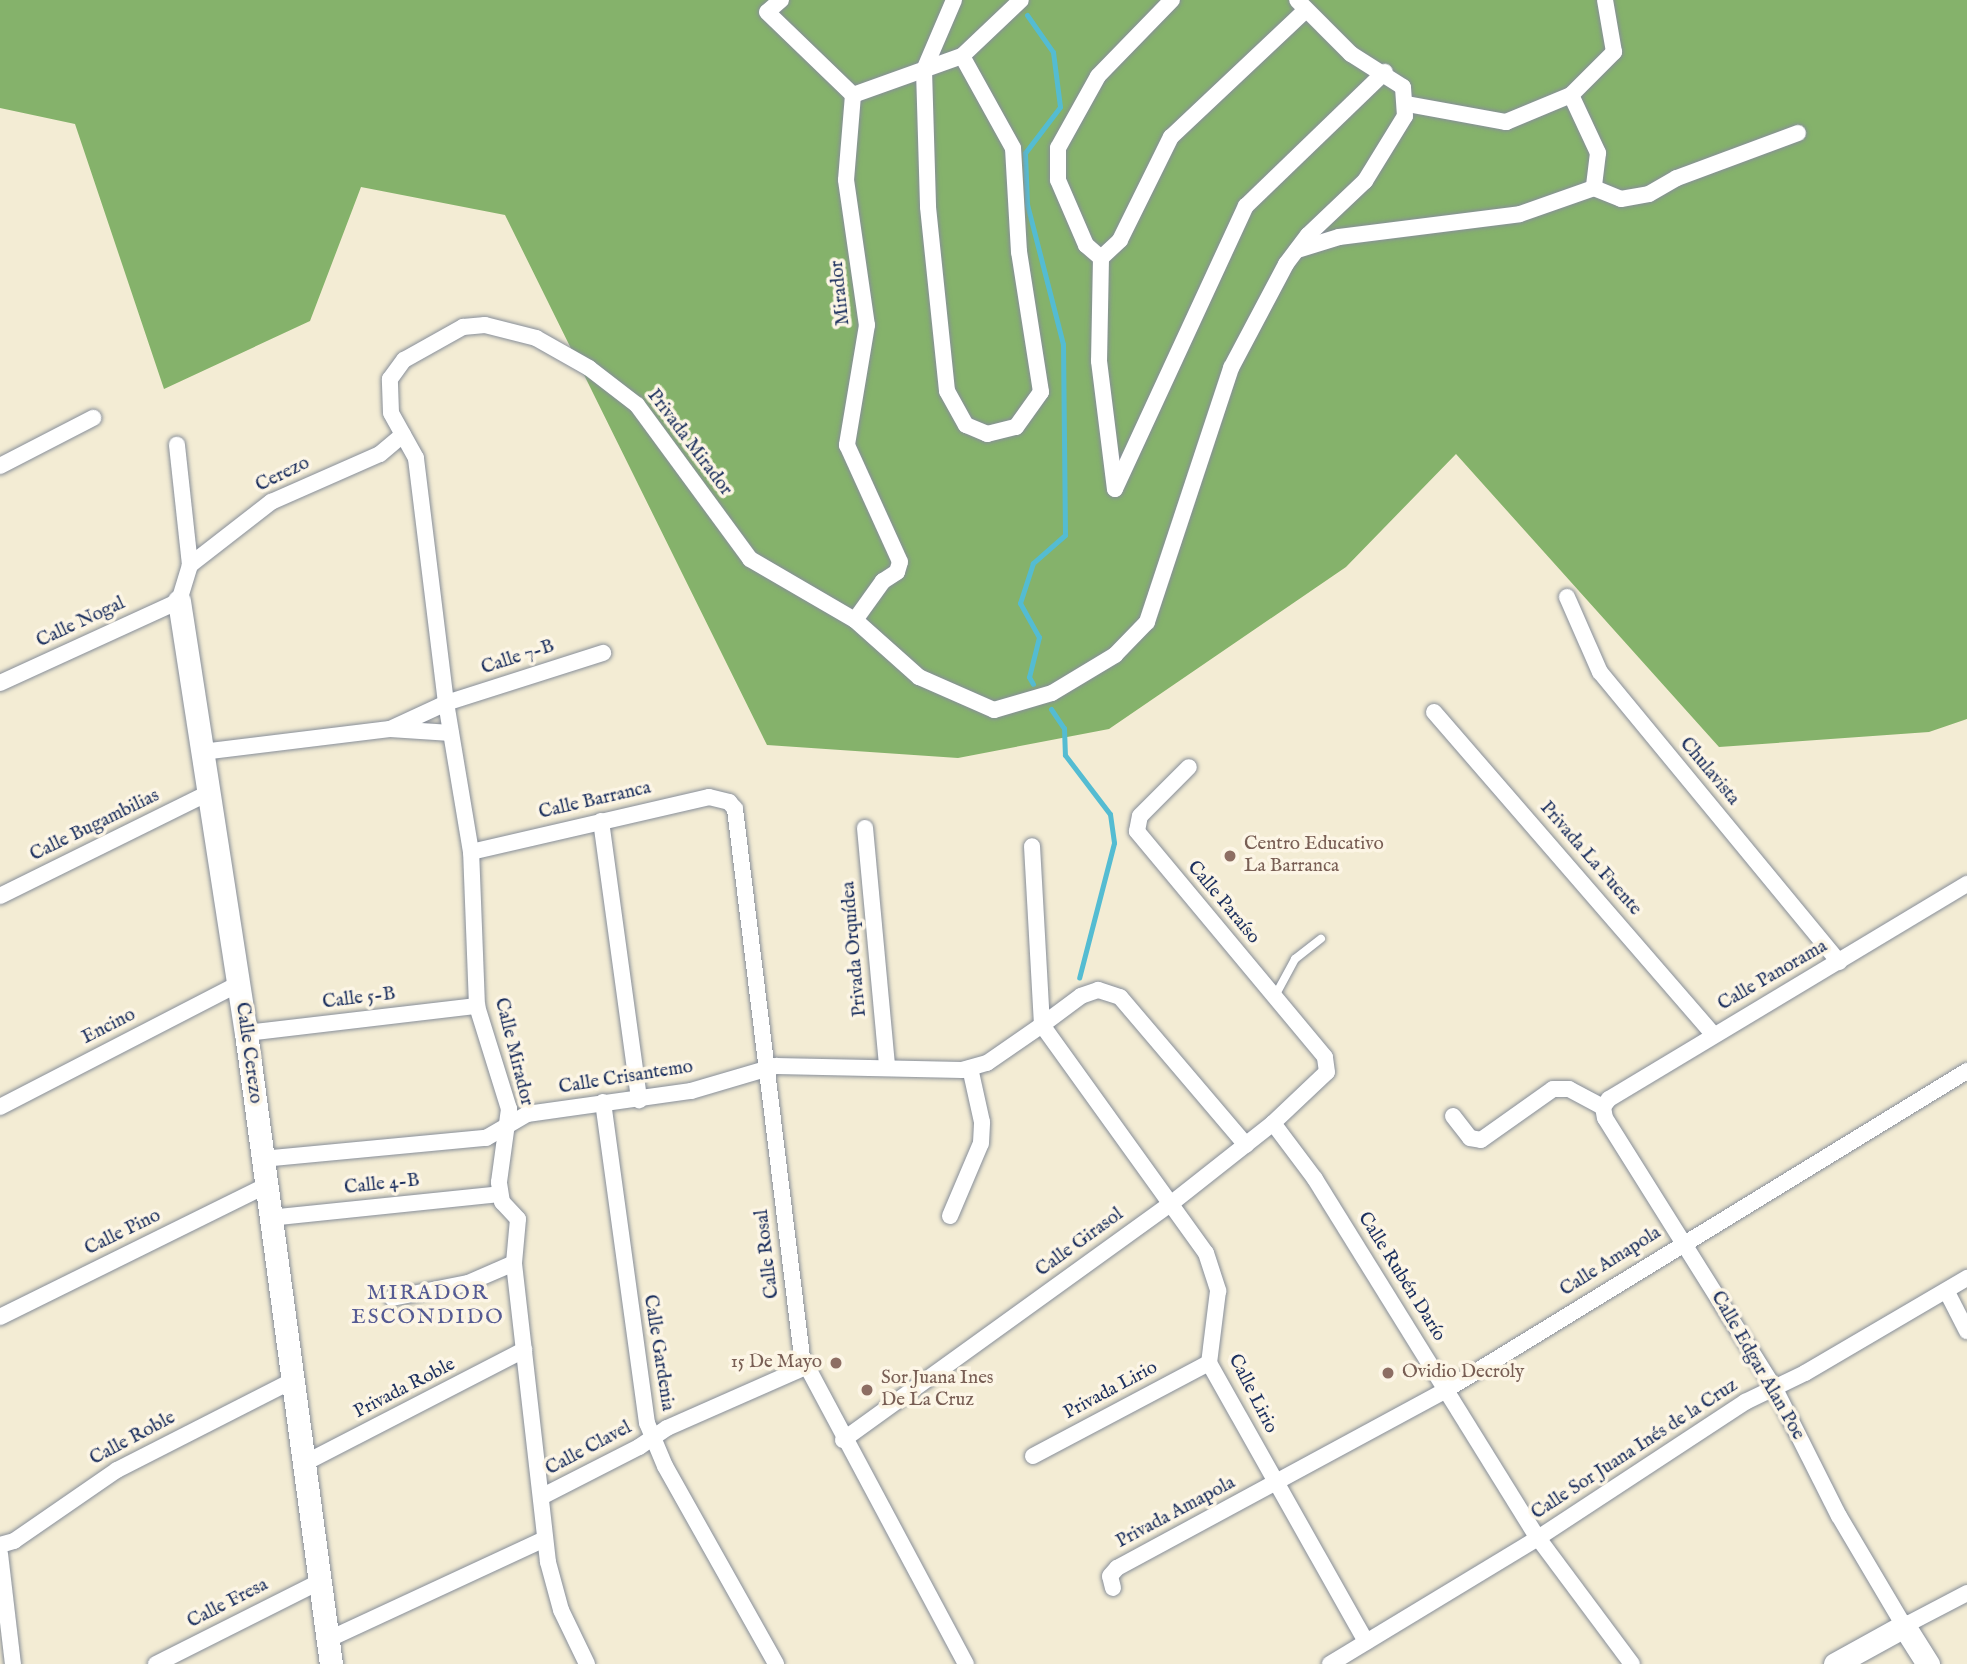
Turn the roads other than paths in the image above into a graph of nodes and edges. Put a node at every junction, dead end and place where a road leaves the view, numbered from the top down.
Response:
1 (781, 0) edge
2 (954, 0) edge
3 (1021, 0) edge
4 (1172, 0) edge
5 (1605, 0) edge
6 (1301, 5) edge
7 (962, 56) junction
8 (924, 70) junction
9 (1385, 72) junction
10 (853, 95) junction
11 (1571, 95) junction
12 (1408, 104) junction
13 (1798, 133) dead end
14 (1594, 188) junction
15 (1294, 251) junction
16 (1101, 258) junction
17 (93, 418) dead end
18 (403, 435) junction
19 (177, 445) dead end
20 (0, 466) edge
21 (190, 565) junction
22 (1567, 597) dead end
23 (179, 601) junction
24 (855, 620) junction
25 (603, 653) dead end
26 (0, 683) edge
27 (446, 703) junction
28 (1434, 712) dead end
29 (390, 729) junction
30 (451, 733) junction
31 (202, 752) junction
32 (1189, 767) dead end
33 (208, 793) junction
34 (729, 802) joint
35 (601, 821) junction
36 (865, 828) dead end
37 (1032, 846) dead end
38 (471, 852) junction
39 (1967, 884) edge
40 (0, 896) edge
41 (1321, 939) dead end
42 (1839, 962) junction
43 (238, 984) junction
44 (1274, 998) junction
45 (477, 1006) junction
46 (1037, 1028) junction
47 (246, 1033) junction
48 (1714, 1035) junction
49 (887, 1066) junction
50 (1328, 1067) joint
51 (766, 1068) junction
52 (970, 1068) junction
53 (1967, 1071) edge
54 (639, 1100) junction
55 (603, 1102) junction
56 (0, 1107) edge
57 (1603, 1107) junction
58 (1453, 1116) dead end
59 (1273, 1123) junction
60 (508, 1124) junction
61 (1246, 1145) junction
62 (262, 1159) junction
63 (265, 1186) junction
64 (500, 1194) junction
65 (1168, 1206) junction
66 (950, 1216) dead end
67 (269, 1218) junction
68 (1682, 1242) junction
69 (514, 1263) junction
70 (1967, 1279) edge
71 (1947, 1292) junction
72 (392, 1298) dead end
73 (0, 1317) edge
74 (1967, 1331) edge
75 (524, 1350) junction
76 (1209, 1363) junction
77 (805, 1367) junction
78 (292, 1381) junction
79 (1774, 1387) junction
80 (1446, 1390) junction
81 (653, 1438) junction
82 (843, 1440) junction
83 (1033, 1456) dead end
84 (303, 1464) junction
85 (1276, 1485) junction
86 (543, 1496) junction
87 (1538, 1538) junction
88 (545, 1539) junction
89 (0, 1545) edge
90 (0, 1554) edge
91 (319, 1582) junction
92 (1113, 1588) dead end
93 (1967, 1593) edge
94 (1904, 1626) junction
95 (327, 1640) junction
96 (1366, 1642) junction
97 (963, 1663) edge
98 (13, 1664) edge
99 (156, 1664) edge
100 (331, 1664) edge
101 (587, 1664) edge
102 (776, 1664) edge
103 (1331, 1664) edge
104 (1632, 1664) edge
105 (1835, 1664) edge
106 (1928, 1664) edge

1 - 10 street
2 - 8 street
3 - 7 street
4 - 16 street
5 - 11 street
6 - 9 street
6 - 16 street
7 - 8 street
7 - 8 street
8 - 10 street
9 - 12 street
9 - 16 street
10 - 24 street, Mirador
11 - 12 street
11 - 14 street
12 - 15 street, Privada Mirador
13 - 14 street
14 - 15 street
15 - 24 street, Privada Mirador
17 - 20 street
18 - 21 street, Cerezo
18 - 24 street, Privada Mirador
18 - 27 street, Privada Mirador
19 - 21 street, Calle Cerezo
21 - 23 street, Calle Cerezo
22 - 42 street, Chulavista
23 - 26 street, Calle Nogal
23 - 31 street, Calle Cerezo
25 - 27 street, Calle 7-B
27 - 29 street
27 - 30 street, Privada Mirador
28 - 48 street, Privada La Fuente
29 - 30 street
29 - 31 street
30 - 38 street, Calle Mirador
31 - 33 street, Calle Cerezo
32 - 44 street, Calle Paraíso
33 - 40 street, Calle Bugambilias
33 - 43 street, Calle Cerezo
34 - 35 street, Calle Barranca
34 - 51 street, Calle Rosal
35 - 38 street, Calle Barranca
35 - 54 street
36 - 49 street, Privada Orquídea
37 - 46 street
38 - 45 street, Calle Mirador
39 - 42 street, Calle Panorama
41 - 44 lane
42 - 48 street, Calle Panorama
43 - 47 street, Calle Cerezo
43 - 56 street, Encino
44 - 50 street, Calle Paraíso
45 - 47 street, Calle 5-B
45 - 60 street, Calle Mirador
46 - 52 street
46 - 61 street
46 - 65 street, Calle Lirio
47 - 62 street, Calle Cerezo
48 - 57 street, Calle Panorama
49 - 51 street, Calle Crisantemo
49 - 52 street, Calle Crisantemo
50 - 59 street, Calle Girasol
51 - 54 street, Calle Crisantemo
51 - 77 street, Calle Rosal
52 - 66 street
53 - 68 street, Calle Amapola
54 - 55 street, Calle Crisantemo
55 - 60 street, Calle Crisantemo
55 - 81 street, Calle Gardenia
57 - 58 street
57 - 68 street, Calle Edgar Alan Poe
59 - 61 street, Calle Girasol
59 - 80 street, Calle Rubén Darío
60 - 62 street, Calle Crisantemo
60 - 64 street, Calle Mirador
61 - 65 street, Calle Girasol
62 - 63 street, Calle Cerezo
63 - 67 street, Calle Cerezo
63 - 73 street, Calle Pino
64 - 67 street, Calle 4-B
64 - 69 street
65 - 76 street, Calle Lirio
65 - 82 street, Calle Girasol
67 - 78 street, Calle Cerezo
68 - 79 street, Calle Edgar Alan Poe
68 - 80 street, Calle Amapola
69 - 72 street
69 - 75 street
70 - 71 street, Calle Sor Juana Inés de la Cruz
71 - 74 street
71 - 79 street, Calle Sor Juana Inés de la Cruz
75 - 84 street, Privada Roble
75 - 86 street
76 - 83 street, Privada Lirio
76 - 85 street, Calle Lirio
77 - 81 street, Calle Clavel
77 - 82 street, Calle Rosal
78 - 84 street, Calle Cerezo
78 - 89 street, Calle Roble
79 - 87 street, Calle Sor Juana Inés de la Cruz
79 - 94 street, Calle Edgar Alan Poe
80 - 85 street, Calle Amapola
80 - 87 street, Calle Rubén Darío
81 - 86 street, Calle Clavel
81 - 102 street, Calle Gardenia
82 - 97 street, Calle Rosal
84 - 91 street, Calle Cerezo
85 - 92 street, Privada Amapola
85 - 96 street, Calle Lirio
86 - 88 street
87 - 96 street, Calle Sor Juana Inés de la Cruz
87 - 104 street, Calle Rubén Darío
88 - 95 street
88 - 101 street
90 - 98 street
91 - 95 street, Calle Cerezo
91 - 99 street, Calle Fresa
93 - 94 street
94 - 105 street
94 - 106 street, Calle Edgar Alan Poe
95 - 100 street, Calle Cerezo
96 - 103 street, Calle Sor Juana Inés de la Cruz

